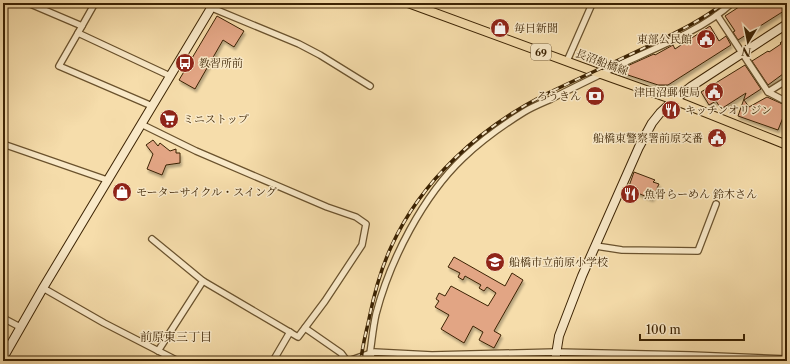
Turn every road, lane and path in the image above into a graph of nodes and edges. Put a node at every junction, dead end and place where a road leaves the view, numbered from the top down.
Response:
1 (28, 3) edge
2 (95, 3) edge
3 (408, 3) edge
4 (732, 3) edge
5 (592, 4) edge
6 (213, 5) edge
7 (717, 15) junction
8 (787, 24) edge
9 (82, 26) junction
10 (78, 33) junction
11 (742, 52) junction
12 (567, 61) junction
13 (601, 74) junction
14 (170, 76) junction
15 (787, 80) edge
16 (370, 86) dead end
17 (768, 92) junction
18 (674, 100) junction
19 (787, 102) edge
20 (152, 106) junction
21 (141, 124) junction
22 (3, 144) edge
23 (787, 145) edge
24 (107, 180) junction
25 (716, 204) dead end
26 (152, 239) dead end
27 (596, 246) junction
28 (203, 281) junction
29 (43, 288) junction
30 (3, 318) edge
31 (20, 327) junction
32 (305, 328) junction
33 (290, 332) junction
34 (158, 351) junction
35 (371, 352) junction
36 (491, 353) junction
37 (555, 357) edge
38 (3, 358) edge
39 (432, 358) edge
40 (787, 359) edge
41 (178, 361) edge
42 (273, 361) edge
43 (348, 361) edge
44 (372, 361) edge
45 (491, 361) edge

1 - 9 street
2 - 9 street
3 - 12 main road, 長沼船橋線 / 69
4 - 7 street
5 - 12 street
6 - 14 main road
6 - 16 street
7 - 11 street
7 - 13 street
8 - 11 main road
9 - 10 street
10 - 14 street
10 - 20 street
11 - 17 street
11 - 18 main road
12 - 13 main road, 長沼船橋線 / 69
13 - 18 main road, 長沼船橋線 / 69
13 - 35 street
14 - 20 main road
15 - 17 street
17 - 19 street
18 - 23 main road, 長沼船橋線 / 69
18 - 27 main road
20 - 21 main road
21 - 24 main road
21 - 32 street
22 - 24 street
24 - 29 main road
25 - 27 street
26 - 28 street
27 - 37 main road
28 - 33 street
28 - 34 street
29 - 31 main road
29 - 34 street
30 - 31 street
31 - 38 main road
32 - 33 street
32 - 43 street
33 - 42 street
34 - 41 street
35 - 39 street
35 - 43 street
35 - 44 street
36 - 37 street
36 - 39 street
36 - 45 street
37 - 40 street

